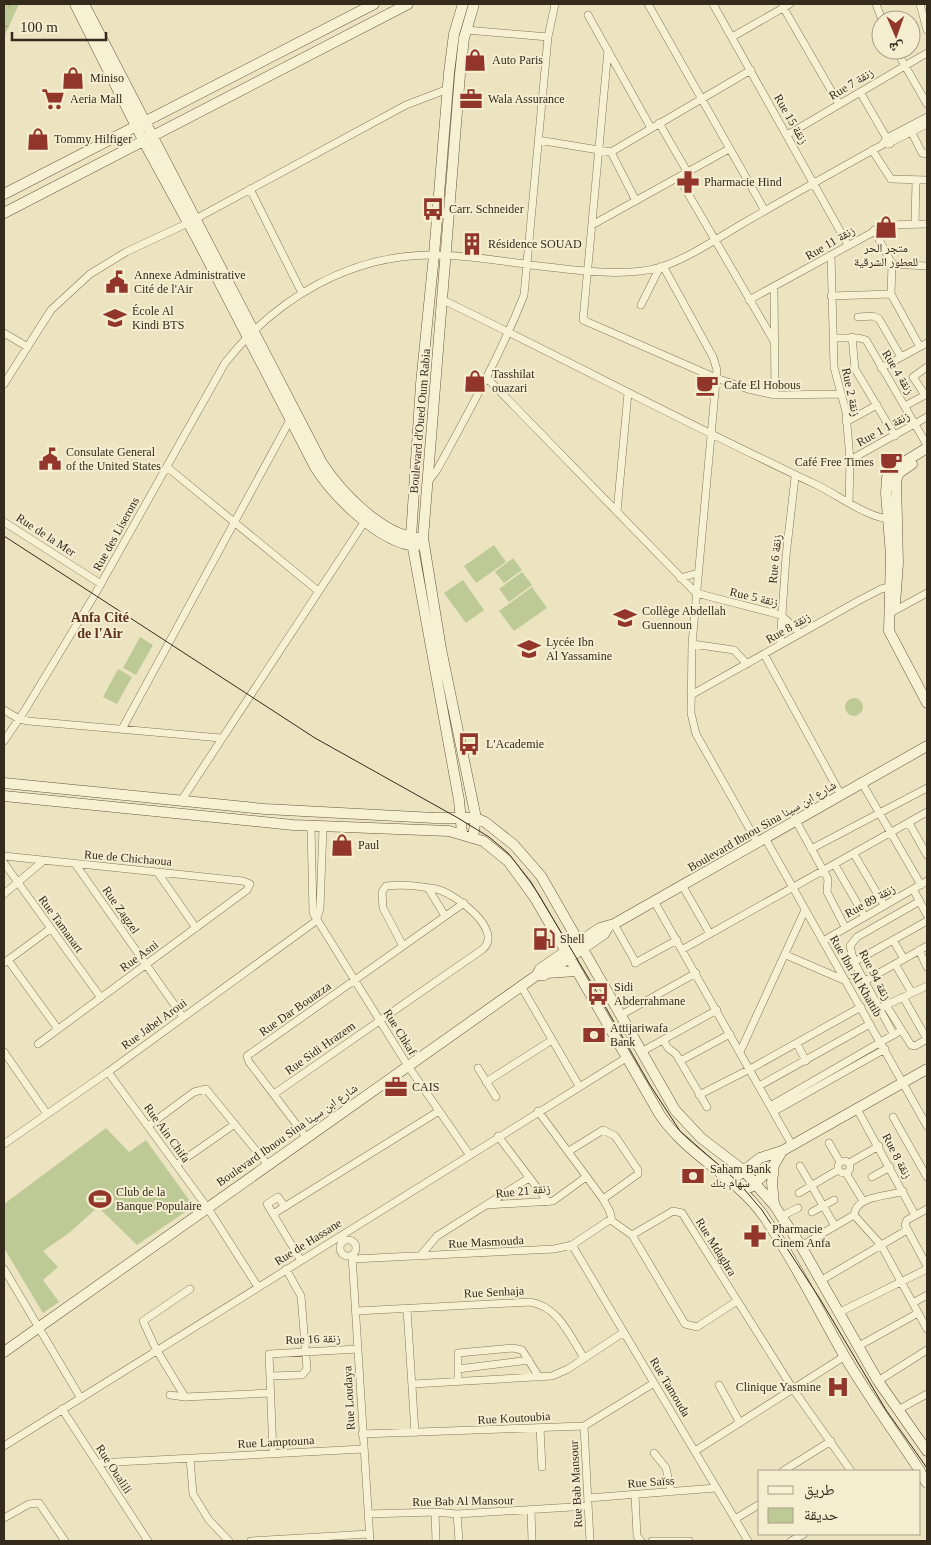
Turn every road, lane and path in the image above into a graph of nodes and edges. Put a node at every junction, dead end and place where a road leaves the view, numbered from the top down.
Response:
1 (75, 4) edge
2 (84, 4) edge
3 (374, 4) edge
4 (408, 4) edge
5 (463, 4) edge
6 (474, 4) edge
7 (555, 4) edge
8 (648, 4) edge
9 (713, 4) edge
10 (920, 4) edge
11 (786, 6) edge
12 (588, 15) dead end
13 (466, 30) junction
14 (927, 30) edge
15 (732, 37) junction
16 (548, 38) junction
17 (608, 50) junction
18 (927, 53) edge
19 (901, 60) edge
20 (904, 65) junction
21 (751, 70) junction
22 (448, 89) junction
23 (860, 92) junction
24 (701, 99) junction
25 (840, 104) junction
26 (927, 104) edge
27 (927, 117) edge
28 (659, 123) junction
29 (140, 124) junction
30 (927, 124) edge
31 (651, 128) junction
32 (912, 133) junction
33 (787, 135) junction
34 (148, 140) junction
35 (538, 140) junction
36 (889, 141) junction
37 (729, 149) junction
38 (872, 150) junction
39 (599, 151) junction
40 (611, 152) junction
41 (927, 154) edge
42 (688, 173) junction
43 (679, 178) junction
44 (916, 180) junction
45 (927, 180) edge
46 (814, 184) junction
47 (250, 190) junction
48 (4, 194) edge
49 (636, 201) junction
50 (765, 211) junction
51 (4, 213) edge
52 (191, 221) junction
53 (915, 224) junction
54 (927, 224) edge
55 (592, 225) junction
56 (874, 230) junction
57 (715, 240) junction
58 (848, 245) junction
59 (434, 255) junction
60 (446, 256) junction
61 (831, 256) junction
62 (892, 264) junction
63 (528, 265) junction
64 (925, 266) edge
65 (661, 267) junction
66 (587, 272) junction
67 (927, 274) edge
68 (774, 287) junction
69 (302, 293) junction
70 (891, 294) junction
71 (831, 296) junction
72 (443, 300) junction
73 (749, 300) junction
74 (641, 304) dead end
75 (858, 317) dead end
76 (509, 332) junction
77 (4, 333) edge
78 (250, 334) junction
79 (852, 337) junction
80 (833, 338) junction
81 (774, 343) junction
82 (927, 343) edge
83 (26, 346) junction
84 (920, 347) junction
85 (901, 357) junction
86 (927, 367) edge
87 (882, 368) junction
88 (486, 377) junction
89 (716, 378) junction
90 (4, 384) edge
91 (628, 393) junction
92 (841, 394) junction
93 (926, 394) edge
94 (776, 395) junction
95 (877, 405) junction
96 (905, 406) junction
97 (927, 417) edge
98 (290, 420) junction
99 (846, 422) junction
100 (914, 424) junction
101 (712, 432) junction
102 (895, 436) junction
103 (927, 446) edge
104 (927, 455) edge
105 (850, 460) junction
106 (167, 466) junction
107 (893, 474) junction
108 (795, 476) junction
109 (428, 482) junction
110 (850, 502) junction
111 (617, 512) junction
112 (368, 517) junction
113 (892, 519) junction
114 (4, 522) edge
115 (234, 523) junction
116 (411, 541) junction
117 (424, 542) junction
118 (698, 573) junction
119 (680, 578) junction
120 (101, 584) junction
121 (894, 586) junction
122 (317, 590) junction
123 (927, 593) edge
124 (696, 594) junction
125 (894, 611) junction
126 (781, 615) junction
127 (800, 633) junction
128 (692, 644) junction
129 (780, 644) junction
130 (764, 654) junction
131 (747, 664) junction
132 (927, 689) edge
133 (691, 694) junction
134 (927, 703) edge
135 (4, 710) edge
136 (19, 719) junction
137 (122, 729) junction
138 (221, 738) junction
139 (4, 741) edge
140 (927, 746) edge
141 (4, 783) edge
142 (862, 783) junction
143 (927, 788) edge
144 (841, 795) junction
145 (4, 796) edge
146 (181, 801) junction
147 (927, 812) edge
148 (880, 814) junction
149 (462, 818) junction
150 (476, 818) junction
151 (796, 821) junction
152 (910, 822) junction
153 (311, 826) junction
154 (323, 827) junction
155 (462, 833) junction
156 (891, 833) junction
157 (473, 837) junction
158 (761, 840) junction
159 (811, 848) junction
160 (854, 854) junction
161 (927, 855) edge
162 (4, 856) edge
163 (43, 861) junction
164 (4, 862) edge
165 (76, 865) junction
166 (835, 865) junction
167 (824, 871) junction
168 (158, 873) junction
169 (17, 882) junction
170 (924, 883) edge
171 (250, 884) joint
172 (682, 885) junction
173 (428, 888) junction
174 (794, 888) junction
175 (913, 889) junction
176 (4, 894) edge
177 (904, 895) junction
178 (654, 901) junction
179 (920, 901) junction
180 (464, 903) junction
181 (884, 905) junction
182 (911, 906) junction
183 (805, 910) junction
184 (926, 911) edge
185 (445, 916) junction
186 (865, 917) junction
187 (316, 921) junction
188 (927, 921) edge
189 (611, 926) junction
190 (196, 928) junction
191 (845, 928) junction
192 (50, 929) junction
193 (710, 934) junction
194 (677, 940) junction
195 (893, 940) junction
196 (823, 941) junction
197 (580, 945) junction
198 (404, 946) junction
199 (927, 946) edge
200 (683, 949) junction
201 (919, 950) junction
202 (567, 954) junction
203 (786, 955) junction
204 (904, 959) junction
205 (6, 961) edge
206 (854, 962) junction
207 (895, 964) junction
208 (146, 965) junction
209 (927, 967) edge
210 (576, 971) junction
211 (696, 973) junction
212 (541, 974) junction
213 (354, 980) junction
214 (846, 981) junction
215 (865, 981) junction
216 (521, 986) junction
217 (927, 986) edge
218 (912, 993) junction
219 (903, 997) junction
220 (101, 998) junction
221 (883, 1006) junction
222 (861, 1007) junction
223 (717, 1010) junction
224 (622, 1015) junction
225 (183, 1017) junction
226 (927, 1020) edge
227 (379, 1021) junction
228 (870, 1024) junction
229 (919, 1025) junction
230 (58, 1029) junction
231 (897, 1033) junction
232 (730, 1034) junction
233 (927, 1039) edge
234 (552, 1040) junction
235 (663, 1040) junction
236 (38, 1044) dead end
237 (797, 1044) junction
238 (883, 1046) junction
239 (4, 1052) edge
240 (641, 1052) junction
241 (740, 1052) junction
242 (626, 1058) junction
243 (680, 1061) junction
244 (806, 1061) junction
245 (408, 1066) junction
246 (478, 1068) dead end
247 (750, 1069) junction
248 (927, 1069) edge
249 (108, 1072) junction
250 (486, 1082) junction
251 (904, 1082) junction
252 (579, 1086) junction
253 (759, 1086) junction
254 (274, 1094) junction
255 (699, 1095) junction
256 (496, 1097) dead end
257 (707, 1107) dead end
258 (772, 1109) junction
259 (857, 1109) junction
260 (439, 1111) junction
261 (538, 1111) junction
262 (46, 1114) junction
263 (892, 1117) dead end
264 (235, 1124) junction
265 (148, 1126) junction
266 (927, 1126) edge
267 (498, 1136) junction
268 (306, 1137) junction
269 (829, 1143) dead end
270 (4, 1144) edge
271 (792, 1145) junction
272 (879, 1146) junction
273 (569, 1151) junction
274 (782, 1151) junction
275 (469, 1154) junction
276 (840, 1162) junction
277 (849, 1163) junction
278 (267, 1164) junction
279 (176, 1165) junction
280 (774, 1165) junction
281 (800, 1166) dead end
282 (890, 1167) junction
283 (743, 1170) junction
284 (838, 1170) junction
285 (846, 1173) junction
286 (586, 1177) junction
287 (872, 1177) dead end
288 (927, 1177) edge
289 (529, 1178) junction
290 (732, 1180) junction
291 (756, 1183) junction
292 (812, 1186) junction
293 (903, 1191) junction
294 (745, 1193) junction
295 (800, 1193) dead end
296 (603, 1199) junction
297 (834, 1200) dead end
298 (863, 1201) junction
299 (548, 1202) junction
300 (485, 1205) junction
301 (774, 1205) junction
302 (823, 1206) junction
303 (207, 1207) junction
304 (798, 1208) dead end
305 (927, 1209) edge
306 (279, 1211) junction
307 (812, 1212) dead end
308 (854, 1215) junction
309 (915, 1215) junction
310 (782, 1216) junction
311 (611, 1220) junction
312 (835, 1226) junction
313 (906, 1226) junction
314 (632, 1235) junction
315 (342, 1238) junction
316 (572, 1245) junction
317 (881, 1245) junction
318 (801, 1246) junction
319 (420, 1256) junction
320 (352, 1257) junction
321 (300, 1259) junction
322 (927, 1268) edge
323 (4, 1269) edge
324 (286, 1269) junction
325 (820, 1281) junction
326 (902, 1282) junction
327 (258, 1287) junction
328 (190, 1289) dead end
329 (927, 1295) edge
330 (736, 1300) junction
331 (912, 1303) junction
332 (407, 1309) junction
333 (356, 1311) junction
334 (838, 1313) junction
335 (918, 1314) junction
336 (38, 1328) junction
337 (927, 1329) edge
338 (624, 1332) junction
339 (857, 1347) junction
340 (156, 1349) junction
341 (358, 1349) junction
342 (927, 1350) edge
343 (306, 1351) junction
344 (4, 1352) edge
345 (845, 1356) junction
346 (584, 1358) junction
347 (529, 1360) junction
348 (458, 1369) junction
349 (270, 1376) junction
350 (539, 1377) junction
351 (458, 1381) junction
352 (878, 1382) junction
353 (654, 1383) junction
354 (413, 1384) junction
355 (719, 1385) dead end
356 (793, 1389) junction
357 (270, 1393) junction
358 (927, 1394) edge
359 (170, 1395) dead end
360 (80, 1397) junction
361 (185, 1397) junction
362 (62, 1409) junction
363 (898, 1410) junction
364 (740, 1423) junction
365 (584, 1426) junction
366 (540, 1428) junction
367 (415, 1433) junction
368 (362, 1434) junction
369 (831, 1441) junction
370 (4, 1446) edge
371 (926, 1446) edge
372 (363, 1449) junction
373 (695, 1451) junction
374 (274, 1453) junction
375 (654, 1454) dead end
376 (190, 1458) junction
377 (97, 1463) junction
378 (542, 1467) dead end
379 (792, 1469) edge
380 (850, 1470) edge
381 (919, 1470) edge
382 (716, 1488) junction
383 (671, 1492) junction
384 (635, 1495) junction
385 (588, 1498) junction
386 (758, 1505) edge
387 (588, 1506) junction
388 (531, 1510) junction
389 (435, 1512) junction
390 (368, 1514) junction
391 (457, 1514) junction
392 (4, 1518) edge
393 (735, 1519) junction
394 (802, 1535) edge
395 (370, 1537) edge
396 (65, 1541) edge
397 (148, 1541) edge
398 (228, 1541) edge
399 (251, 1541) edge
400 (436, 1541) edge
401 (458, 1541) edge
402 (532, 1541) edge
403 (590, 1541) edge
404 (641, 1541) edge
405 (652, 1541) edge
406 (690, 1541) edge
407 (748, 1541) edge
408 (791, 1541) edge

1 - 29 main road
2 - 29 main road
3 - 29 main road
4 - 34 main road
5 - 22 main road, Boulevard d'Oued Oum Rabia
6 - 13 main road, Boulevard d'Oued Oum Rabia
7 - 16 street
8 - 24 street
9 - 15 street, Rue 15 زنقة
10 - 14 street
11 - 15 street
11 - 25 street
12 - 17 street
13 - 16 street
13 - 60 main road, Boulevard d'Oued Oum Rabia
15 - 21 street, Rue 15 زنقة
16 - 35 street
17 - 31 street
17 - 39 street
18 - 20 street, Rue 7 زنقة
19 - 20 street
20 - 23 street, Rue 7 زنقة
20 - 26 street
21 - 24 street
21 - 33 street, Rue 15 زنقة
22 - 47 street
22 - 59 main road, Boulevard d'Oued Oum Rabia
23 - 25 street, Rue 7 زنقة
23 - 36 street
24 - 28 street
24 - 37 street
25 - 33 street, Rue 7 زنقة
27 - 36 street
28 - 31 street
28 - 42 street
29 - 34 main road
29 - 48 main road
30 - 32 street
31 - 40 street
32 - 36 street
32 - 41 street
33 - 46 street, Rue 15 زنقة
34 - 51 main road
34 - 52 main road
35 - 39 street
35 - 63 street
36 - 38 street
37 - 42 street
37 - 50 street
38 - 44 street
38 - 46 street
39 - 40 street
39 - 55 street
40 - 49 street
42 - 43 street
43 - 49 street
43 - 57 street
44 - 45 street
44 - 53 street
46 - 50 street
46 - 58 street, Rue 15 زنقة
47 - 52 street
47 - 69 street
49 - 55 street
50 - 57 street
52 - 78 main road
52 - 83 street
53 - 54 street, Rue 11 زنقة
53 - 56 street, Rue 11 زنقة
55 - 66 street
56 - 58 street, Rue 11 زنقة
56 - 62 street
57 - 65 street
57 - 73 street
58 - 61 street, Rue 11 زنقة
59 - 60 street, Rue des Liserons
59 - 69 street, Rue des Liserons
59 - 116 main road, Boulevard d'Oued Oum Rabia
60 - 63 street, Rue des Liserons
60 - 72 main road, Boulevard d'Oued Oum Rabia
61 - 68 street, Rue 11 زنقة
61 - 71 street, Rue 2 زنقة
62 - 64 street
62 - 70 street
63 - 66 street, Rue des Liserons
63 - 76 street
64 - 67 street
65 - 66 street, Rue des Liserons
65 - 74 street
65 - 89 street, Rue Ibn Al Khattib
66 - 89 street
68 - 73 street, Rue 11 زنقة
68 - 81 street
69 - 78 street, Rue des Liserons
70 - 71 street
70 - 84 street
71 - 80 street, Rue 2 زنقة
72 - 76 street
72 - 109 main road, Boulevard d'Oued Oum Rabia
73 - 81 street
75 - 85 street
76 - 88 street
76 - 91 street
77 - 83 street
78 - 98 main road
78 - 106 street, Rue des Liserons
78 - 112 main road
79 - 80 street
79 - 87 street, Rue 4 زنقة
79 - 95 street
80 - 92 street, Rue 2 زنقة
81 - 94 street
82 - 84 street
83 - 90 street
84 - 85 street
85 - 87 street
86 - 93 street
87 - 96 street, Rue 4 زنقة
88 - 109 street
88 - 111 street
89 - 94 street
89 - 101 street, Rue Ibn Al Khattib
91 - 101 street
91 - 111 street
92 - 94 street
92 - 99 street, Rue 2 زنقة
93 - 96 street
95 - 99 street
95 - 102 street
96 - 100 street, Rue 4 زنقة
97 - 100 street, Rue 1 زنقة 1
98 - 112 main road
98 - 115 street
99 - 105 street, Rue 2 زنقة
100 - 102 street, Rue 1 زنقة 1
100 - 103 street, Rue 4 زنقة
101 - 108 street
101 - 118 street, Rue Ibn Al Khattib
102 - 105 street, Rue 1 زنقة 1
103 - 107 main road
104 - 107 main road
105 - 110 street, Rue 2 زنقة
106 - 115 street
106 - 120 street, Rue des Liserons
107 - 113 main road
108 - 110 street
108 - 126 street, Rue 6 زنقة
109 - 117 main road, Boulevard d'Oued Oum Rabia
110 - 113 street
111 - 119 street
112 - 116 main road
112 - 122 street
113 - 121 main road
114 - 120 street, Rue de la Mer
115 - 122 street
115 - 137 street
116 - 117 main road
116 - 149 main road, Boulevard d'Oued Oum Rabia
117 - 150 main road, Boulevard d'Oued Oum Rabia
118 - 119 street
118 - 124 street, Rue Ibn Al Khattib
119 - 124 street
120 - 136 street, Rue des Liserons
121 - 125 main road
121 - 127 street, Rue 8 زنقة
121 - 134 main road
122 - 138 street
123 - 125 street
124 - 126 street, Rue 5 زنقة
124 - 128 street, Rue Ibn Al Khattib
125 - 132 main road
126 - 127 street, Rue 5 زنقة
126 - 129 street, Rue 6 زنقة
127 - 129 street, Rue 8 زنقة
128 - 131 street
128 - 133 street, Rue Ibn Al Khattib
129 - 130 street, Rue 8 زنقة
130 - 131 street, Rue 8 زنقة
130 - 144 street
131 - 133 street, Rue 8 زنقة
133 - 158 street, Rue Ibn Al Khattib
135 - 136 street
136 - 137 street
136 - 139 street, Rue des Liserons
137 - 138 street
138 - 146 street
140 - 142 main road, Boulevard Ibnou Sina شارع ابن سينا
141 - 146 main road
142 - 144 main road, Boulevard Ibnou Sina شارع ابن سينا
142 - 148 street
143 - 148 street
144 - 151 main road, Boulevard Ibnou Sina شارع ابن سينا
145 - 153 main road
146 - 149 main road
147 - 152 street
148 - 156 street
148 - 159 street
149 - 150 main road
149 - 155 main road, Boulevard d'Oued Oum Rabia
150 - 157 main road, Boulevard d'Oued Oum Rabia
150 - 197 main road
151 - 158 main road, Boulevard Ibnou Sina شارع ابن سينا
151 - 159 street
152 - 156 street
152 - 161 street
153 - 154 main road
153 - 187 street
154 - 155 main road
154 - 187 street
155 - 157 main road
156 - 160 street
156 - 170 street
157 - 202 main road
158 - 172 main road, Boulevard Ibnou Sina شارع ابن سينا
158 - 174 street, Rue Ibn Al Khattib
159 - 167 street
160 - 166 street
160 - 181 street
162 - 163 street, Rue de Chichaoua
163 - 165 street, Rue de Chichaoua
163 - 169 street
164 - 169 street, Rue Tamanart
165 - 168 street, Rue de Chichaoua
165 - 208 street, Rue Zagzel
166 - 167 street
166 - 186 street
167 - 174 street
167 - 191 street
168 - 171 street, Rue de Chichaoua
168 - 190 street
169 - 176 street
169 - 192 street, Rue Tamanart
170 - 175 street, Rue 89 زنقة
171 - 190 street, Rue Asni
172 - 178 main road, Boulevard Ibnou Sina شارع ابن سينا
172 - 193 street
173 - 180 street
173 - 185 street
173 - 198 street
174 - 183 street, Rue Ibn Al Khattib
174 - 193 street
175 - 177 street, Rue 89 زنقة
175 - 179 street
177 - 181 street, Rue 89 زنقة
177 - 182 street
178 - 189 main road, Boulevard Ibnou Sina شارع ابن سينا
178 - 194 street
179 - 182 street, Rue 94 زنقة
179 - 184 street
180 - 185 street, Rue Dar Bouazza
180 - 227 street, Rue Sidi Hrazem
181 - 186 street, Rue 89 زنقة
182 - 206 street, Rue 94 زنقة
183 - 196 street, Rue Ibn Al Khattib
183 - 203 street
185 - 198 street, Rue Dar Bouazza
186 - 191 street, Rue 89 زنقة
187 - 213 street, Rue Chkaf
187 - 225 street, Rue Jabel Aroui
188 - 195 street
189 - 194 street
189 - 197 main road, Boulevard Ibnou Sina شارع ابن سينا
190 - 208 street, Rue Asni
191 - 196 street, Rue 89 زنقة
192 - 205 street
192 - 220 street, Rue Tamanart
193 - 200 street
194 - 200 street
195 - 204 street
195 - 206 street
196 - 214 street, Rue Ibn Al Khattib
197 - 202 main road, Boulevard Ibnou Sina شارع ابن سينا
197 - 224 main road
198 - 213 street, Rue Dar Bouazza
199 - 201 street
200 - 211 street
201 - 204 street
201 - 209 street
202 - 210 main road
202 - 212 main road, Boulevard Ibnou Sina شارع ابن سينا
203 - 214 street
203 - 241 street
204 - 207 street
205 - 230 street
206 - 215 street, Rue 94 زنقة
207 - 215 street
207 - 218 street
208 - 220 street, Rue Asni
208 - 225 street, Rue Zagzel
210 - 212 main road
210 - 242 main road
211 - 223 street
211 - 224 street
212 - 216 main road, Boulevard Ibnou Sina شارع ابن سينا
213 - 227 street, Rue Chkaf
213 - 254 street, Rue Dar Bouazza
214 - 222 street, Rue Ibn Al Khattib
215 - 221 street, Rue 94 زنقة
216 - 234 street
216 - 245 main road, Boulevard Ibnou Sina شارع ابن سينا
217 - 218 street
218 - 219 street
219 - 221 street
219 - 229 street
220 - 230 street, Rue Asni
221 - 231 street, Rue 94 زنقة
222 - 228 street, Rue Ibn Al Khattib
222 - 237 street
223 - 232 street
223 - 235 street
224 - 240 main road
225 - 249 street, Rue Jabel Aroui
226 - 229 street
227 - 245 street, Rue Chkaf
227 - 254 street, Rue Sidi Hrazem
228 - 238 street, Rue Ibn Al Khattib
228 - 244 street
229 - 233 street
230 - 236 street, Rue Asni
231 - 233 street, Rue 94 زنقة
231 - 238 street
232 - 241 street
232 - 243 street
234 - 250 street
234 - 252 street
235 - 240 street
235 - 243 street
237 - 244 street
237 - 247 street
238 - 251 street, Rue Ibn Al Khattib
238 - 258 street
239 - 262 street
240 - 283 main road
241 - 247 street
242 - 252 street, Rue de Hassane
242 - 290 main road
243 - 255 street
244 - 253 street
245 - 260 street, Rue Chkaf
245 - 268 main road, Boulevard Ibnou Sina شارع ابن سينا
246 - 250 street
247 - 253 street
247 - 255 street
248 - 251 main road
249 - 262 street, Rue Jabel Aroui
249 - 265 street, Rue Ain Chifa
250 - 256 street
251 - 259 main road
251 - 266 street, Rue Ibn Al Khattib
252 - 261 street, Rue de Hassane
253 - 258 street
254 - 268 street
255 - 257 street
258 - 271 street
259 - 271 main road
259 - 272 street, Rue 8 زنقة
260 - 275 street, Rue Chkaf
260 - 306 street
261 - 267 street, Rue de Hassane
261 - 273 street
262 - 270 street, Rue Jabel Aroui
263 - 288 street
264 - 265 street
264 - 278 street
264 - 279 street
265 - 279 street, Rue Ain Chifa
267 - 275 street, Rue de Hassane
267 - 289 street
268 - 278 main road, Boulevard Ibnou Sina شارع ابن سينا
269 - 276 street
271 - 274 main road
272 - 277 street
272 - 282 street, Rue 8 زنقة
273 - 286 street
273 - 296 street
274 - 280 main road
274 - 283 main road
275 - 315 street, Rue de Hassane
276 - 277 street
276 - 284 street
277 - 285 street
278 - 303 main road, Boulevard Ibnou Sina شارع ابن سينا
279 - 303 street, Rue Ain Chifa
280 - 291 main road
280 - 301 main road
281 - 292 street
282 - 287 street
282 - 293 street, Rue 8 زنقة
283 - 290 main road
283 - 291 main road
284 - 285 street
284 - 292 street
285 - 298 street
286 - 296 street
286 - 299 street, Rue 21 زنقة
289 - 299 street
289 - 300 street
290 - 294 main road
291 - 294 main road
291 - 301 main road
292 - 295 street
292 - 302 street
293 - 298 street
293 - 309 street, Rue 8 زنقة
294 - 345 main road
296 - 311 street
297 - 302 street
298 - 308 street
299 - 300 street, Rue 21 زنقة
300 - 319 street
301 - 310 main road
302 - 307 street
302 - 312 street
303 - 327 street, Rue Ain Chifa
303 - 336 main road, Boulevard Ibnou Sina شارع ابن سينا
304 - 310 street
305 - 309 street
306 - 306 street
306 - 321 street
308 - 312 street
308 - 317 street
309 - 313 street
310 - 318 main road
311 - 314 street
311 - 316 street, Rue Masmouda
312 - 318 street
313 - 317 street
313 - 322 street
314 - 330 street, Rue Mdaghra
314 - 330 street
315 - 320 street
315 - 321 street, Rue de Hassane
316 - 319 street, Rue Masmouda
316 - 338 street, Rue Tamouda
317 - 325 street
317 - 326 street
318 - 325 main road
319 - 320 street, Rue Masmouda
320 - 333 street, Rue Loudaya
321 - 324 street, Rue de Hassane
322 - 326 street
323 - 336 street
324 - 327 street, Rue de Hassane
324 - 343 street
325 - 334 main road
326 - 331 street
326 - 334 street
327 - 340 street, Rue de Hassane
328 - 340 street
329 - 331 street
330 - 356 street, Rue Mdaghra
331 - 335 street
332 - 333 street, Rue Senhaja
332 - 346 street, Rue Senhaja
332 - 354 street
333 - 341 street, Rue Loudaya
334 - 339 main road
335 - 337 street
335 - 339 street
336 - 344 main road, Boulevard Ibnou Sina شارع ابن سينا
336 - 360 street
338 - 346 street
338 - 353 street, Rue Tamouda
339 - 352 main road
340 - 360 street, Rue de Hassane
340 - 361 street
341 - 343 street, Rue 16 زنقة
341 - 368 street, Rue Loudaya
342 - 352 street
343 - 349 street
343 - 349 street, Rue 16 زنقة
345 - 356 street
345 - 381 main road
346 - 350 street
347 - 348 street
347 - 348 street
347 - 350 street
348 - 351 street
349 - 357 street
350 - 351 street
351 - 354 street
352 - 363 main road
353 - 365 street, Rue Koutoubia
353 - 373 street, Rue Tamouda
354 - 367 street
355 - 364 street
356 - 364 street
356 - 369 street, Rue Mdaghra
357 - 361 street
357 - 374 street
358 - 363 street
359 - 361 street
360 - 362 street, Rue de Hassane
362 - 370 street, Rue de Hassane
362 - 377 street, Rue Oualili
363 - 371 main road
364 - 373 street
365 - 366 street, Rue Koutoubia
365 - 385 street, Rue Bab Mansour
366 - 367 street, Rue Koutoubia
366 - 378 street
367 - 368 street, Rue Koutoubia
368 - 372 street, Rue Loudaya
369 - 379 street
369 - 380 street, Rue Mdaghra
372 - 374 street, Rue Lamptouna
372 - 390 street, Rue Loudaya
373 - 382 street, Rue Tamouda
374 - 376 street, Rue Lamptouna
375 - 383 street
376 - 377 street, Rue Lamptouna
376 - 398 street
377 - 397 street, Rue Oualili
382 - 383 street, Rue Saïss
382 - 393 street, Rue Tamouda
383 - 384 street, Rue Saïss
384 - 385 street, Rue Saïss
384 - 404 street
385 - 387 street, Rue Bab Mansour
386 - 393 street
387 - 388 street, Rue Bab Al Mansour
387 - 403 street, Rue Bab Mansour
388 - 391 street, Rue Bab Al Mansour
388 - 402 street
389 - 390 street, Rue Bab Al Mansour
389 - 391 street, Rue Bab Al Mansour
389 - 400 street
390 - 395 street, Rue Loudaya
391 - 401 street
392 - 396 street
393 - 407 street, Rue Tamouda
394 - 408 street
395 - 399 street
405 - 406 street

